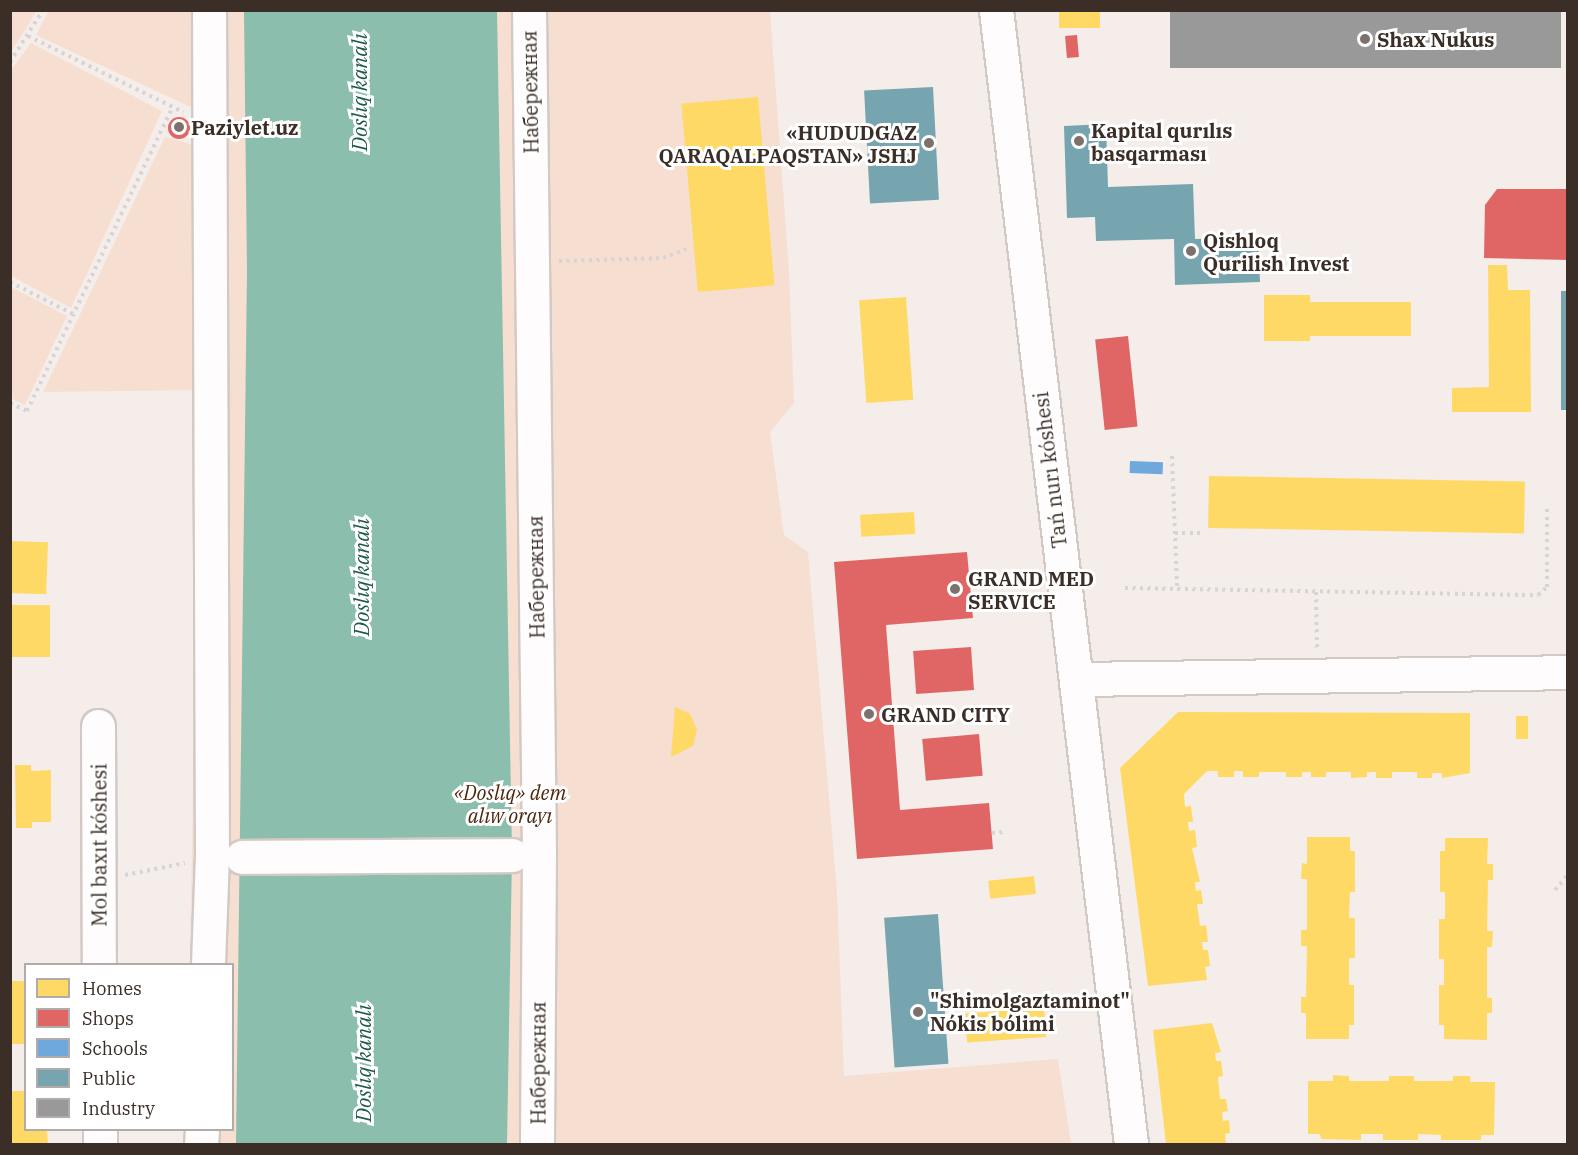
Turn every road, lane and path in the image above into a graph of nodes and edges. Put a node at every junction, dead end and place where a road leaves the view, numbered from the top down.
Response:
1 (43, 10) edge
2 (209, 10) edge
3 (529, 10) edge
4 (996, 10) edge
5 (28, 36) junction
6 (10, 62) edge
7 (172, 108) junction
8 (210, 120) junction
9 (686, 249) dead end
10 (532, 263) junction
11 (10, 282) edge
12 (73, 314) junction
13 (10, 403) edge
14 (1172, 456) dead end
15 (1547, 506) dead end
16 (1175, 533) junction
17 (1201, 533) dead end
18 (981, 584) dead end
19 (970, 585) dead end
20 (1125, 588) dead end
21 (1177, 589) junction
22 (1316, 591) junction
23 (1568, 672) edge
24 (1317, 675) junction
25 (1077, 679) junction
26 (98, 726) dead end
27 (1004, 832) dead end
28 (992, 833) dead end
29 (513, 855) dead end
30 (227, 857) junction
31 (1568, 875) edge
32 (99, 879) junction
33 (1555, 890) dead end
34 (99, 963) edge
35 (208, 963) edge
36 (537, 1144) edge
37 (1131, 1144) edge

1 - 5 path
2 - 8 street
3 - 10 street, Набережная
4 - 25 street, Tań nurı kóshesi
5 - 6 path
5 - 7 path
7 - 8 path
7 - 12 path
8 - 30 street
9 - 10 path
10 - 36 street, Набережная
11 - 12 path
12 - 13 path
14 - 16 path
15 - 22 path
16 - 17 path
16 - 21 path
18 - 19 path
20 - 21 path
21 - 22 path
22 - 24 path
23 - 24 street
24 - 25 street
25 - 37 street, Tań nurı kóshesi
26 - 32 street, Mol baxıt kóshesi
27 - 28 path
29 - 30 street
30 - 32 path
30 - 35 street
31 - 33 path
32 - 34 street, Mol baxıt kóshesi

